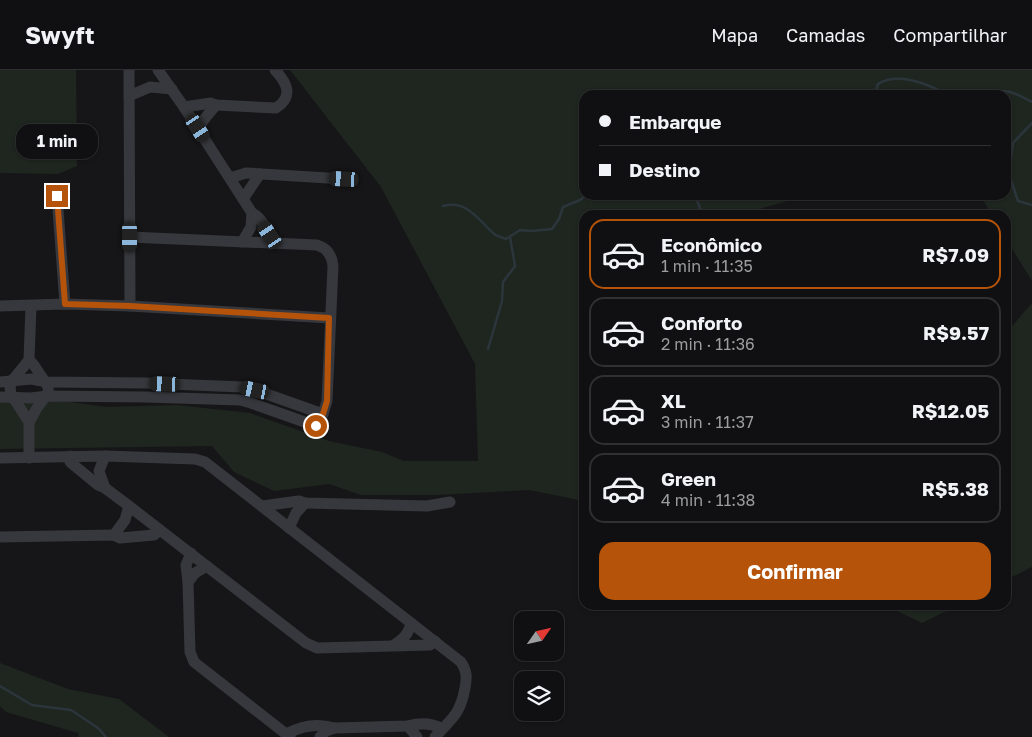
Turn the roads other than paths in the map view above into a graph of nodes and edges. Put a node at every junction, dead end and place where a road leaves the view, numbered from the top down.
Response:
1 (129, 70) edge
2 (158, 70) edge
3 (275, 70) edge
4 (172, 89) junction
5 (130, 96) junction
6 (216, 105) junction
7 (184, 107) junction
8 (198, 128) junction
9 (260, 174) junction
10 (230, 178) junction
11 (344, 179) dead end
12 (57, 196) dead end
13 (243, 199) junction
14 (252, 213) junction
15 (130, 237) junction
16 (242, 242) junction
17 (271, 244) junction
18 (65, 304) junction
19 (0, 306) edge
20 (31, 306) junction
21 (130, 306) junction
22 (329, 318) junction
23 (29, 360) junction
24 (6, 382) edge
25 (47, 382) junction
26 (0, 396) edge
27 (13, 396) junction
28 (47, 396) junction
29 (323, 414) junction
30 (29, 422) junction
31 (70, 456) junction
32 (105, 456) junction
33 (0, 458) edge
34 (29, 458) junction
35 (105, 488) junction
36 (450, 502) dead end
37 (305, 503) junction
38 (129, 506) junction
39 (262, 506) junction
40 (289, 528) junction
41 (160, 530) junction
42 (114, 535) junction
43 (0, 537) edge
44 (191, 554) junction
45 (206, 566) junction
46 (188, 582) junction
47 (411, 623) junction
48 (435, 641) junction
49 (394, 646) junction
50 (408, 726) junction
51 (334, 728) junction
52 (438, 733) edge
53 (288, 735) edge
54 (320, 737) edge
55 (418, 737) edge

1 - 5 street
2 - 4 street
3 - 6 street
4 - 5 street
4 - 7 street
5 - 15 street
6 - 7 street
6 - 8 street
7 - 8 street
8 - 10 street
9 - 10 street
9 - 11 street
9 - 13 street
10 - 13 street
12 - 18 street
13 - 14 street
14 - 16 street
14 - 17 street
15 - 16 street
15 - 21 street
16 - 17 street
17 - 22 street
18 - 20 street
18 - 21 street
19 - 20 street
20 - 23 street
21 - 22 street
22 - 29 street
23 - 24 street
23 - 25 street
24 - 25 street
24 - 27 street
25 - 28 street
25 - 29 street
26 - 27 street
27 - 28 street
27 - 30 street
28 - 29 street
28 - 30 street
30 - 34 street
31 - 32 street
31 - 34 street
31 - 35 street
32 - 35 street
32 - 39 street
33 - 34 street
35 - 38 street
36 - 37 street
37 - 39 street
37 - 40 street
38 - 41 street
38 - 42 street
39 - 40 street
40 - 47 street
41 - 42 street
41 - 44 street
42 - 43 street
44 - 45 street
44 - 46 street
45 - 46 street
45 - 49 street
46 - 53 street
47 - 48 street
47 - 49 street
48 - 49 street
48 - 52 street
50 - 51 street
50 - 52 street
50 - 55 street
51 - 53 street
51 - 54 street

